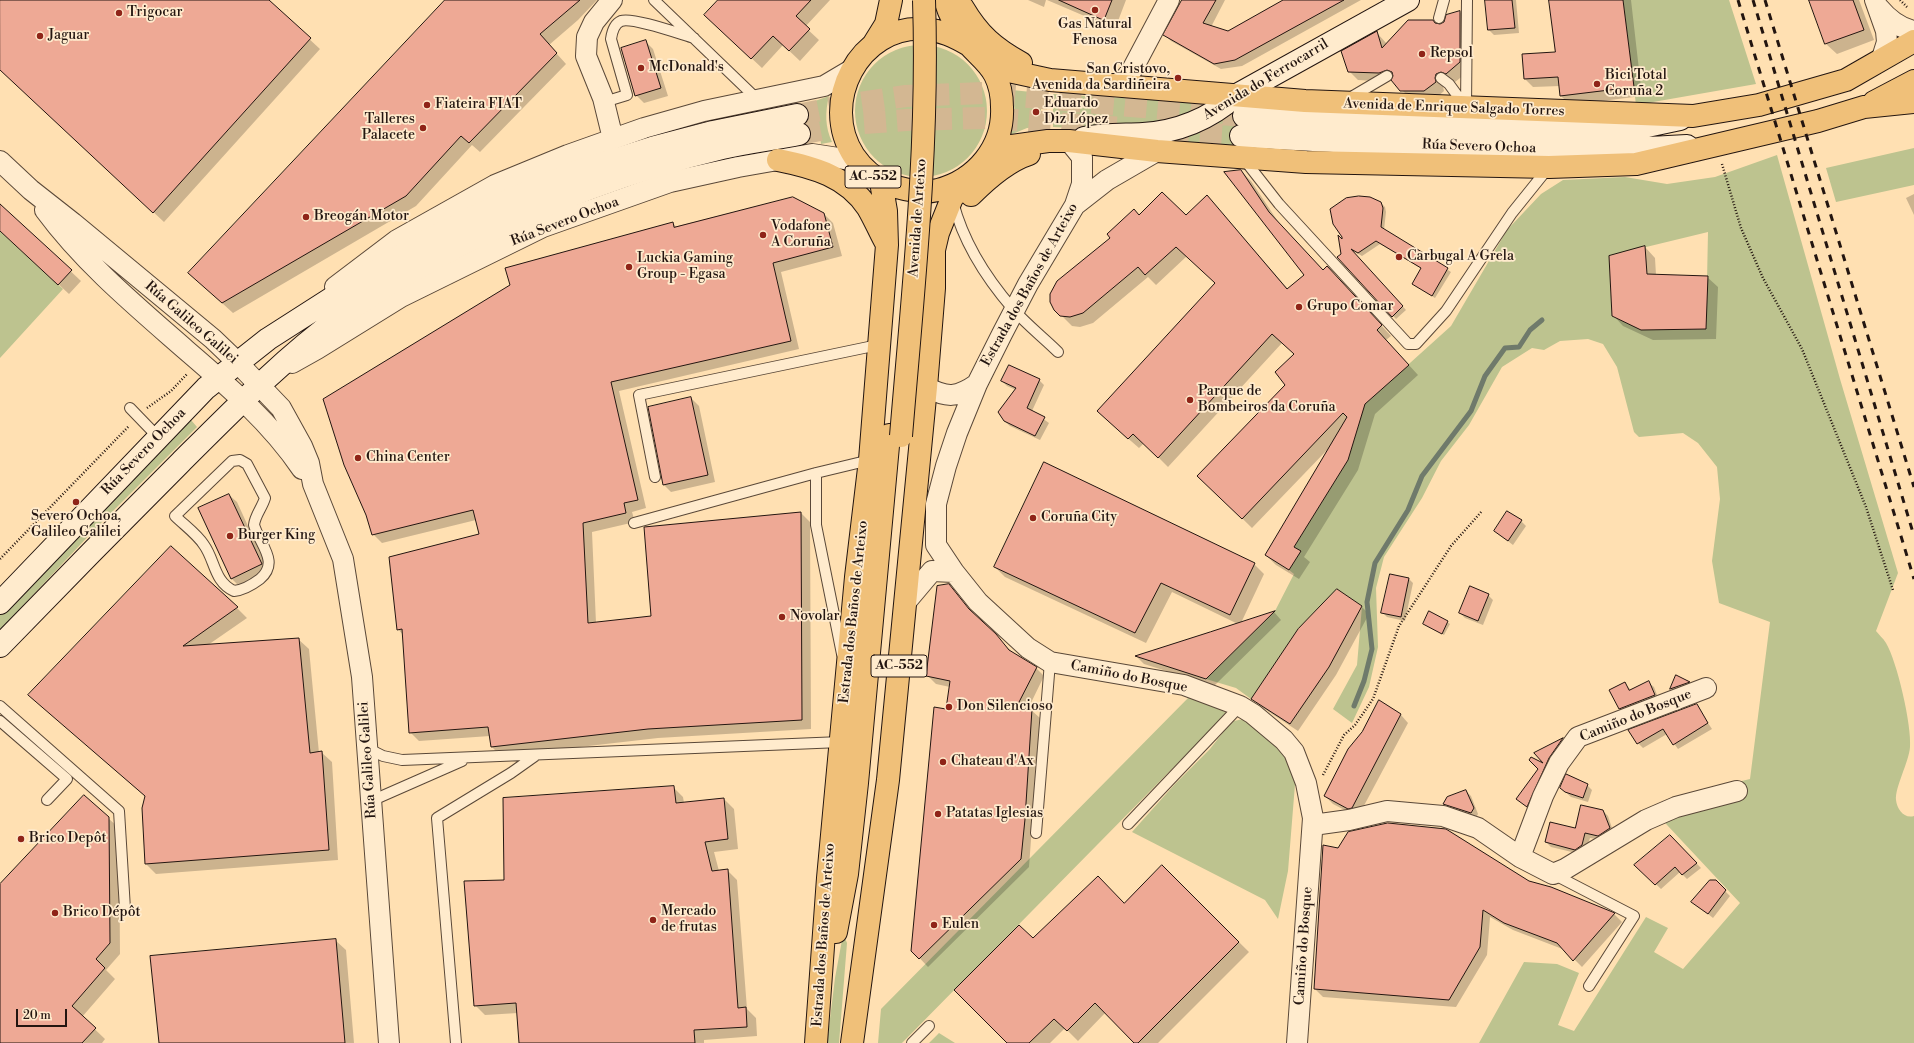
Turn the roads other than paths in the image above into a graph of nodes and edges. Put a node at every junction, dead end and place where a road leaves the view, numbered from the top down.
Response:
1 (612, 0) edge
2 (654, 0) edge
3 (891, 0) edge
4 (914, 0) edge
5 (924, 0) edge
6 (945, 0) edge
7 (959, 0) edge
8 (1169, 0) edge
9 (1408, 0) edge
10 (1444, 0) edge
11 (1467, 0) edge
12 (1876, 2) edge
13 (1439, 18) dead end
14 (1914, 31) edge
15 (694, 38) junction
16 (1914, 41) edge
17 (873, 45) junction
18 (977, 52) junction
19 (1882, 58) junction
20 (1914, 58) edge
21 (851, 70) junction
22 (1387, 76) dead end
23 (1440, 78) dead end
24 (1846, 80) junction
25 (1914, 81) edge
26 (1114, 85) junction
27 (1235, 96) junction
28 (758, 100) junction
29 (604, 102) junction
30 (1914, 102) edge
31 (1342, 103) junction
32 (1864, 107) junction
33 (1466, 108) junction
34 (1693, 116) junction
35 (613, 139) junction
36 (1069, 141) junction
37 (1716, 144) junction
38 (1157, 151) junction
39 (1242, 158) junction
40 (778, 160) junction
41 (0, 161) edge
42 (858, 161) junction
43 (979, 167) junction
44 (1549, 167) junction
45 (881, 182) junction
46 (31, 190) junction
47 (1075, 206) junction
48 (955, 208) junction
49 (886, 245) junction
50 (1014, 310) junction
51 (301, 317) junction
52 (878, 345) junction
53 (1058, 352) dead end
54 (237, 362) junction
55 (218, 377) junction
56 (268, 378) junction
57 (977, 384) junction
58 (931, 390) junction
59 (244, 401) junction
60 (130, 408) dead end
61 (957, 433) junction
62 (895, 435) junction
63 (158, 437) junction
64 (870, 460) junction
65 (816, 473) junction
66 (654, 478) dead end
67 (313, 484) junction
68 (263, 506) joint
69 (634, 523) dead end
70 (936, 545) joint
71 (954, 572) junction
72 (0, 603) edge
73 (905, 603) junction
74 (0, 646) edge
75 (1050, 662) junction
76 (847, 677) junction
77 (1706, 688) dead end
78 (0, 706) edge
79 (1240, 706) junction
80 (0, 721) edge
81 (841, 742) junction
82 (367, 748) junction
83 (535, 756) junction
84 (468, 759) junction
85 (80, 776) junction
86 (66, 779) junction
87 (1737, 791) dead end
88 (47, 800) dead end
89 (371, 801) junction
90 (1128, 824) dead end
91 (1313, 825) junction
92 (1036, 833) dead end
93 (1520, 857) junction
94 (1553, 874) junction
95 (125, 910) dead end
96 (1589, 986) dead end
97 (929, 1026) dead end
98 (389, 1043) edge
99 (456, 1043) edge
100 (817, 1043) edge
101 (846, 1043) edge
102 (852, 1043) edge
103 (912, 1043) edge
104 (1297, 1043) edge

1 - 29 street
2 - 15 lane
3 - 17 main road
4 - 62 main road, Avenida de Arteixo / AC-552
5 - 62 main road, Avenida de Arteixo / AC-552, bridge
6 - 18 main road
7 - 26 main road
8 - 26 street
9 - 27 main road, Avenida do Ferrocarril
10 - 13 lane
11 - 33 lane
12 - 14 street
12 - 19 street
15 - 28 lane
15 - 29 lane
16 - 19 main road, Avenida de Enrique Salgado Torres
17 - 18 main road, AC-552
17 - 21 main road, AC-552
18 - 26 main road, Avenida de Enrique Salgado Torres
18 - 43 main road, AC-552
19 - 24 main road, Avenida de Enrique Salgado Torres
20 - 24 main road
21 - 28 street, Rúa Severo Ochoa
21 - 42 main road, AC-552
22 - 31 lane
23 - 33 lane
24 - 34 main road, Avenida de Enrique Salgado Torres
25 - 32 main road
26 - 27 main road, Avenida de Enrique Salgado Torres
27 - 31 main road, Avenida de Enrique Salgado Torres
27 - 36 main road, Avenida do Ferrocarril
28 - 35 street, Rúa Severo Ochoa
29 - 35 street
30 - 32 main road
31 - 33 main road, Avenida de Enrique Salgado Torres
32 - 37 main road
33 - 34 main road, Avenida de Enrique Salgado Torres
34 - 37 main road, Rúa Severo Ochoa
35 - 51 street, Rúa Severo Ochoa
36 - 38 main road
36 - 43 main road
36 - 47 street, Estrada dos Baños de Arteixo
36 - 48 main road
37 - 44 main road
38 - 39 main road
38 - 47 street
39 - 44 main road
39 - 44 lane
40 - 42 street, Rúa Severo Ochoa
40 - 49 main road
40 - 56 street, Rúa Severo Ochoa
41 - 46 street, Rúa Galileo Galilei
42 - 45 main road, AC-552
43 - 45 main road, AC-552
43 - 48 main road, AC-552
45 - 49 main road, Estrada dos Baños de Arteixo / AC-552
46 - 54 street, Rúa Galileo Galilei
46 - 55 street, Rúa Galileo Galilei
47 - 50 street, Estrada dos Baños de Arteixo
48 - 50 lane
48 - 58 main road, AC-552
49 - 52 main road, Estrada dos Baños de Arteixo / AC-552
50 - 53 lane
50 - 57 street, Estrada dos Baños de Arteixo
51 - 54 main road, Rúa Severo Ochoa
51 - 56 main road, Rúa Severo Ochoa
52 - 64 main road, Estrada dos Baños de Arteixo / AC-552
52 - 66 lane
54 - 55 main road, Rúa Severo Ochoa
54 - 56 street, Rúa Galileo Galilei
55 - 59 street, Rúa Galileo Galilei
55 - 63 main road, Rúa Severo Ochoa
56 - 59 main road, Rúa Severo Ochoa
56 - 67 street, Rúa Galileo Galilei
57 - 58 street, Estrada dos Baños de Arteixo
57 - 61 street, Estrada dos Baños de Arteixo
58 - 61 street, Estrada dos Baños de Arteixo
58 - 73 main road, AC-552
59 - 67 street, Rúa Galileo Galilei
59 - 74 main road, Rúa Severo Ochoa
60 - 63 lane
61 - 70 street, Estrada dos Baños de Arteixo
62 - 100 main road, Estrada dos Baños de Arteixo / AC-552
62 - 101 main road, Estrada dos Baños de Arteixo / AC-552
63 - 72 main road, Rúa Severo Ochoa
64 - 65 lane
64 - 76 main road, Estrada dos Baños de Arteixo / AC-552
65 - 69 lane
65 - 76 lane
67 - 82 street, Rúa Galileo Galilei
68 - 68 lane
70 - 71 street, Camiño do Bosque
71 - 73 street
71 - 75 street, Camiño do Bosque
73 - 102 main road, AC-552
75 - 79 street, Camiño do Bosque
75 - 92 lane
76 - 81 main road, Estrada dos Baños de Arteixo / AC-552
77 - 93 street, Camiño do Bosque
78 - 85 lane
79 - 90 lane
79 - 91 street, Camiño do Bosque
80 - 86 lane
81 - 83 lane
81 - 100 main road, Estrada dos Baños de Arteixo / AC-552
82 - 84 lane
82 - 89 street, Rúa Galileo Galilei
83 - 84 lane
83 - 99 lane
84 - 89 lane
85 - 86 lane
85 - 95 lane
86 - 88 lane
87 - 94 street
89 - 98 street, Rúa Galileo Galilei
91 - 93 street
91 - 104 street, Camiño do Bosque
93 - 94 street
94 - 96 lane
97 - 103 lane

